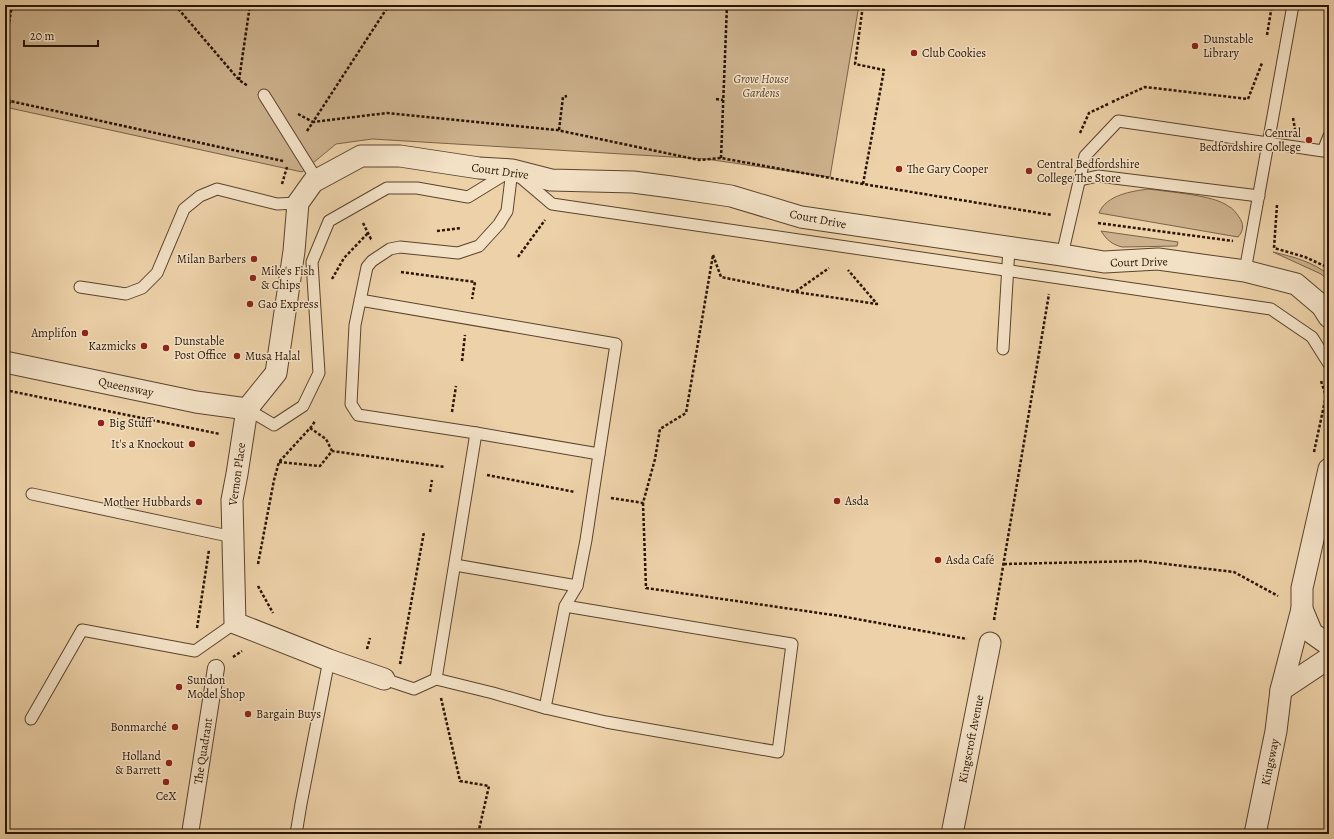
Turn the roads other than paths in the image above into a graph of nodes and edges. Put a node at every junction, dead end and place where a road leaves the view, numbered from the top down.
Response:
1 (1293, 5) edge
2 (264, 95) road end
3 (1329, 136) edge
4 (1268, 142) junction
5 (512, 170) junction
6 (1080, 180) junction
7 (315, 181) junction
8 (1258, 196) junction
9 (298, 203) junction
10 (1009, 248) junction
11 (1062, 255) junction
12 (1008, 271) junction
13 (1245, 271) junction
14 (80, 287) dead end
15 (360, 300) junction
16 (1326, 312) edge
17 (1003, 349) dead end
18 (5, 362) edge
19 (1329, 364) edge
20 (247, 409) junction
21 (476, 433) junction
22 (599, 454) junction
23 (1321, 462) edge
24 (32, 494) dead end
25 (233, 537) junction
26 (455, 565) junction
27 (577, 586) junction
28 (1293, 604) junction
29 (565, 606) junction
30 (235, 623) junction
31 (990, 643) road end
32 (1329, 645) edge
33 (1329, 658) edge
34 (329, 660) junction
35 (216, 668) dead end
36 (436, 679) junction
37 (391, 682) joint
38 (1281, 690) junction
39 (545, 708) junction
40 (31, 719) dead end
41 (190, 834) edge
42 (296, 834) edge
43 (952, 834) edge
44 (1255, 834) edge

1 - 4 lane
2 - 7 lane
3 - 4 lane
4 - 6 lane
4 - 8 lane
5 - 7 street, Court Drive
5 - 10 street, Court Drive
5 - 12 lane
5 - 15 lane
5 - 20 lane
6 - 8 lane
6 - 11 lane
7 - 9 street
8 - 13 lane
9 - 14 lane
9 - 20 street
10 - 11 street, Court Drive
10 - 12 lane
11 - 13 street, Court Drive
12 - 17 lane
12 - 19 lane
13 - 16 street, Court Drive
15 - 21 lane
15 - 22 lane
18 - 20 street, Queensway
20 - 25 street, Vernon Place
21 - 22 lane
21 - 26 lane
22 - 27 lane
23 - 28 street
24 - 25 lane
25 - 30 street, Vernon Place
26 - 27 lane
26 - 36 lane
27 - 29 lane
28 - 32 street
28 - 38 street, Kingsway
29 - 39 lane
29 - 39 lane
30 - 34 street
30 - 40 lane
31 - 43 street, Kingscroft Avenue
33 - 38 street
34 - 37 street
34 - 42 lane
35 - 41 street, The Quadrant
36 - 37 lane
36 - 39 lane
38 - 44 street, Kingsway

